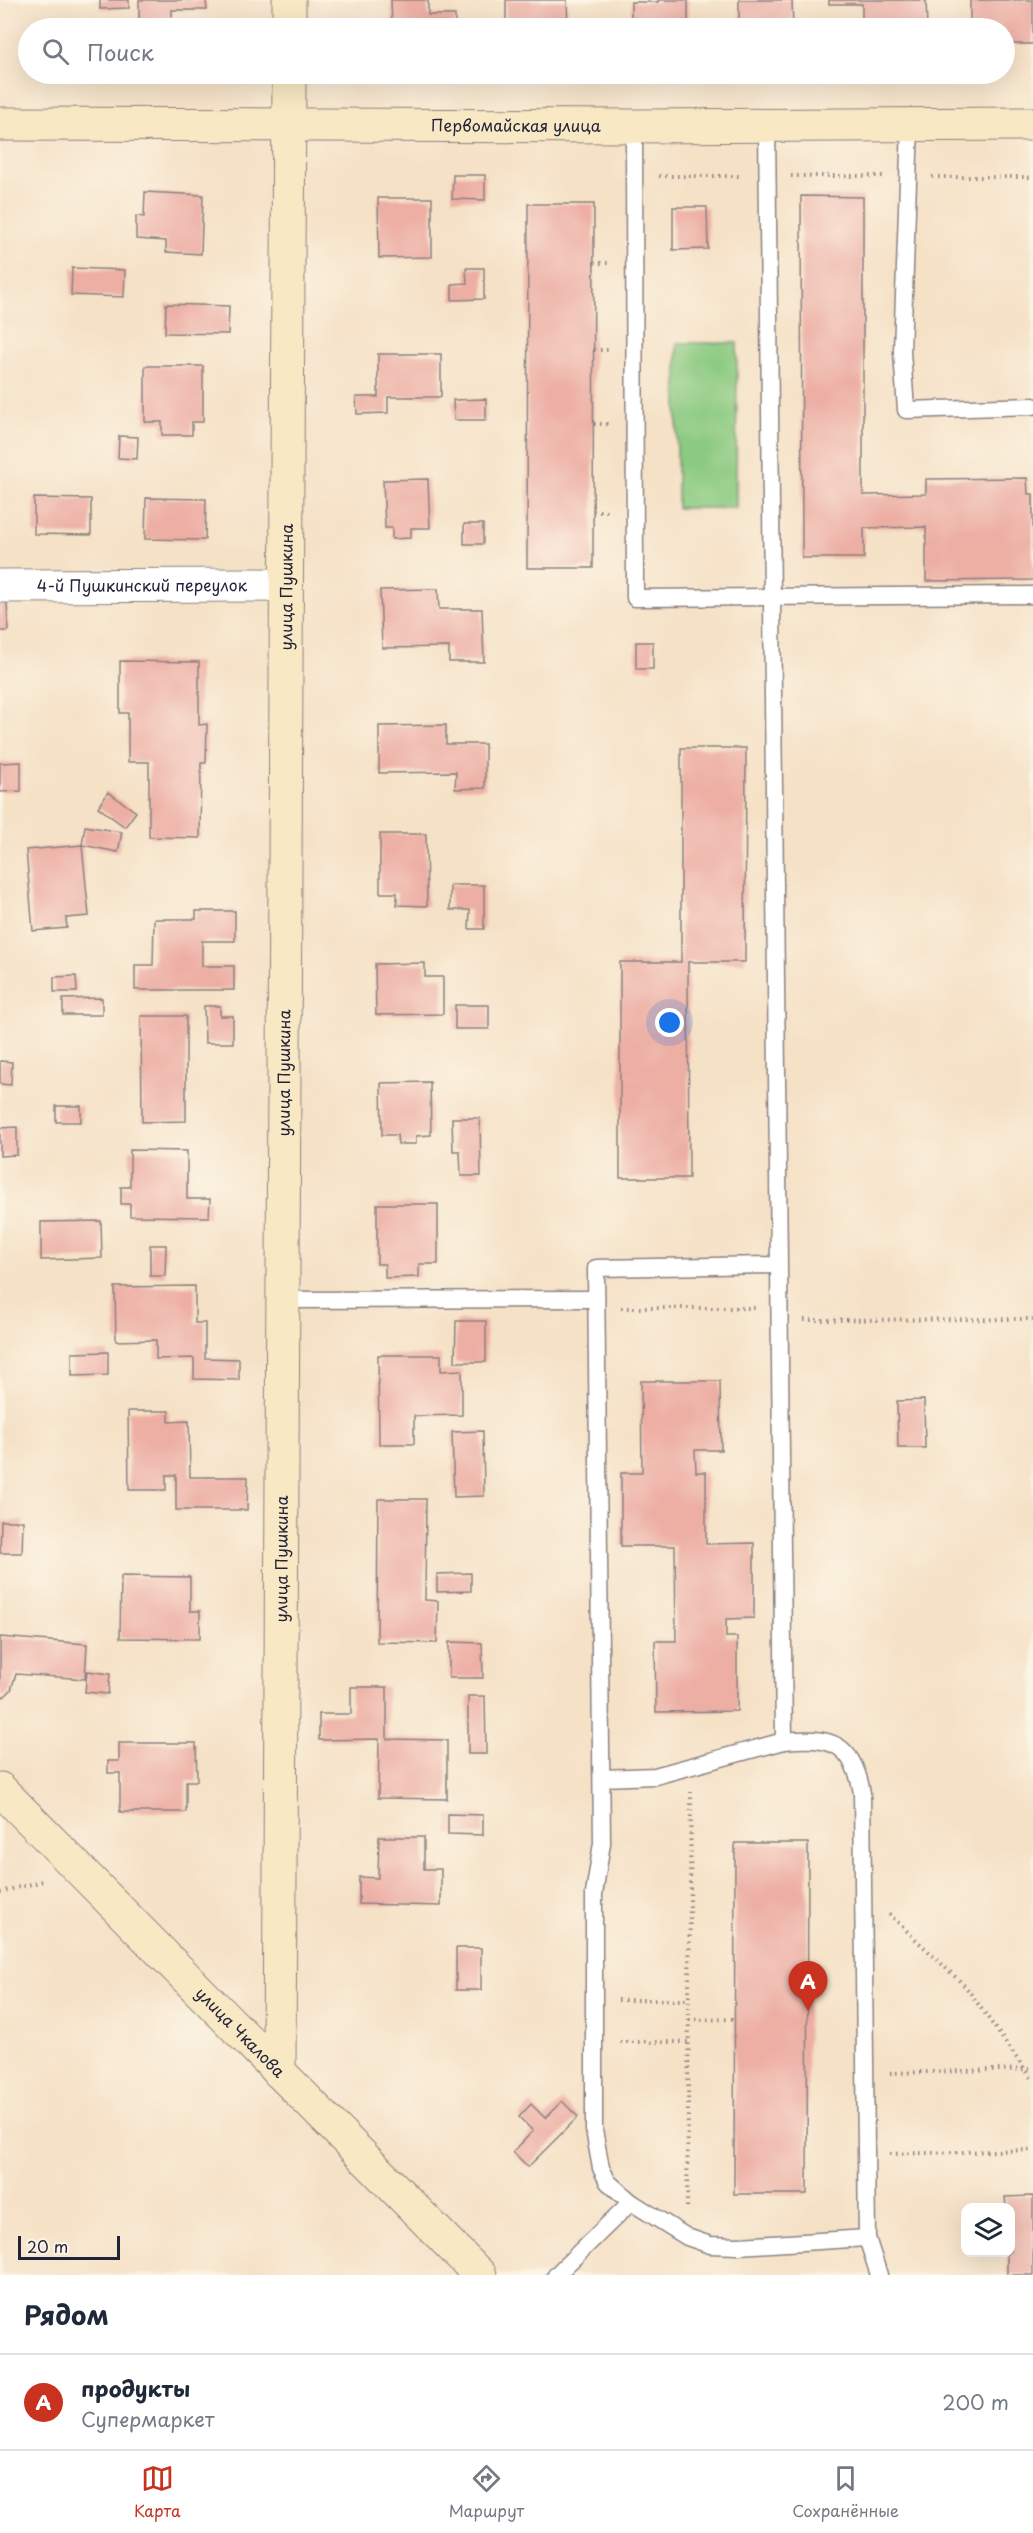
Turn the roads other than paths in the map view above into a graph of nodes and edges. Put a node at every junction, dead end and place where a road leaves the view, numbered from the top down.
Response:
1 (289, 0) edge
2 (289, 18) edge
3 (289, 84) edge
4 (0, 124) edge
5 (1033, 124) edge
6 (289, 125) junction
7 (910, 125) junction
8 (634, 126) junction
9 (767, 126) junction
10 (1033, 406) edge
11 (286, 585) junction
12 (0, 586) edge
13 (1033, 595) edge
14 (772, 598) junction
15 (778, 1265) junction
16 (283, 1300) junction
17 (596, 1304) junction
18 (784, 1741) junction
19 (602, 1778) junction
20 (0, 1790) edge
21 (279, 2072) junction
22 (631, 2202) junction
23 (867, 2238) junction
24 (480, 2275) edge
25 (555, 2275) edge
26 (879, 2275) edge

1 - 2 street
3 - 6 street, улица Пушкина
4 - 6 street, Первомайская улица
5 - 7 street, Первомайская улица
6 - 8 street, Первомайская улица
6 - 11 street, улица Пушкина
7 - 9 street, Первомайская улица
7 - 10 lane
8 - 9 street, Первомайская улица
8 - 14 lane
9 - 14 lane
11 - 12 street, 4-й Пушкинский переулок
11 - 16 street, улица Пушкина
13 - 14 lane
14 - 15 lane
15 - 17 lane
15 - 18 lane
16 - 17 lane
16 - 21 street, улица Пушкина
17 - 19 lane
18 - 19 lane
18 - 23 lane
19 - 22 lane
20 - 21 street, улица Чкалова
21 - 24 street, улица Чкалова
22 - 23 lane
22 - 25 lane
23 - 26 lane

